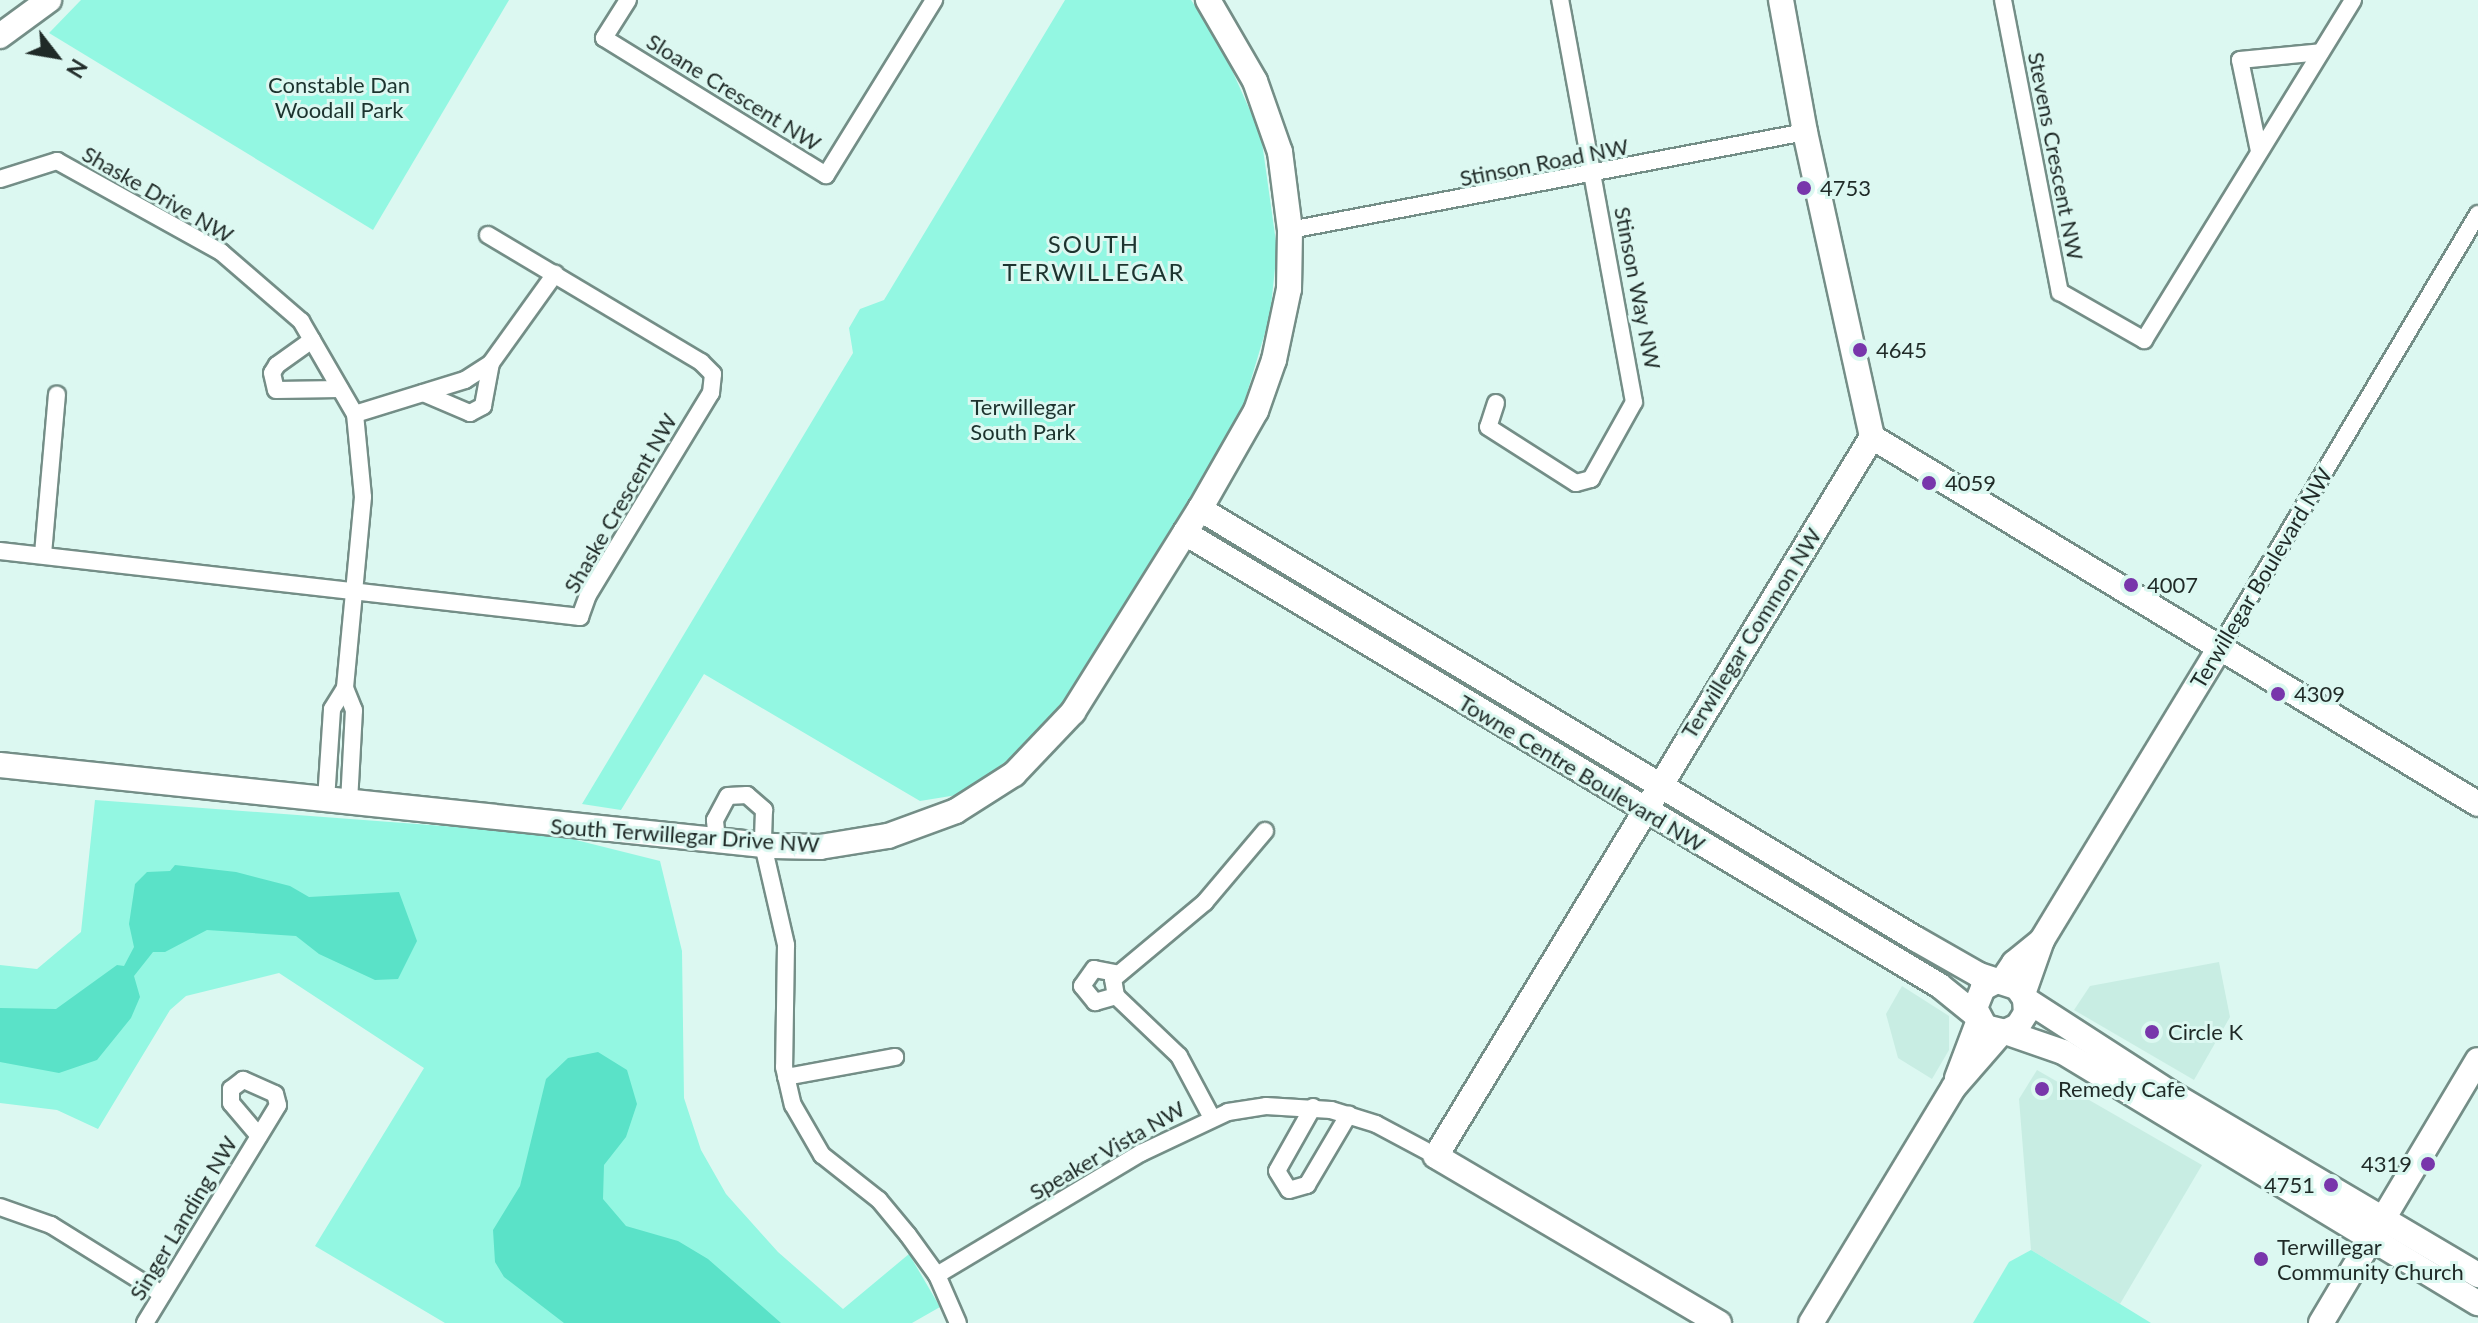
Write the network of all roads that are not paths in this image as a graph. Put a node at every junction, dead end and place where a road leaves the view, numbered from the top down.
1 (49, 0) edge
2 (628, 0) edge
3 (934, 0) edge
4 (1208, 0) edge
5 (1560, 0) edge
6 (1781, 0) edge
7 (2003, 0) edge
8 (2353, 0) edge
9 (0, 36) edge
10 (2321, 52) junction
11 (1805, 132) junction
12 (2259, 151) junction
13 (1595, 175) junction
14 (0, 179) edge
15 (2478, 214) edge
16 (1290, 230) junction
17 (488, 235) dead end
18 (555, 274) junction
19 (312, 340) junction
20 (491, 363) junction
21 (340, 389) junction
22 (423, 393) junction
23 (57, 395) dead end
24 (1496, 403) dead end
25 (355, 414) junction
26 (1872, 437) junction
27 (1200, 509) junction
28 (1185, 533) junction
29 (0, 551) edge
30 (43, 554) junction
31 (354, 592) junction
32 (2220, 647) junction
33 (0, 765) edge
34 (1658, 784) junction
35 (338, 801) junction
36 (2478, 804) edge
37 (1643, 810) junction
38 (1265, 831) dead end
39 (717, 840) junction
40 (763, 845) junction
41 (2042, 940) junction
42 (1115, 973) junction
43 (1999, 981) junction
44 (1116, 996) junction
45 (2024, 997) junction
46 (1977, 1018) junction
47 (2003, 1032) junction
48 (895, 1057) dead end
49 (2478, 1060) edge
50 (786, 1077) junction
51 (1954, 1087) junction
52 (1313, 1107) junction
53 (1349, 1114) junction
54 (1211, 1116) junction
55 (259, 1136) dead end
56 (1436, 1156) junction
57 (0, 1207) edge
58 (2377, 1228) junction
59 (937, 1275) junction
60 (2478, 1275) edge
61 (162, 1294) junction
62 (2478, 1303) edge
63 (145, 1323) edge
64 (958, 1323) edge
65 (1719, 1323) edge
66 (1811, 1323) edge
67 (2321, 1323) edge

1 - 9 street
2 - 3 street, Sloane Crescent NW
4 - 16 street, South Terwillegar Drive NW
5 - 13 street, Stinson Way NW
6 - 11 street
7 - 12 street, Stevens Crescent NW
8 - 10 street, Stevens Crescent NW
10 - 12 street, Stevens Crescent NW
10 - 12 street
11 - 13 street, Stinson Road NW
11 - 26 street
13 - 16 street, Stinson Road NW
13 - 24 street, Stinson Way NW
14 - 19 street, Shaske Drive NW
15 - 32 street, Terwillegar Boulevard NW
16 - 27 street, South Terwillegar Drive NW
17 - 18 street, Shaske Crescent NW
18 - 20 street
18 - 31 street, Shaske Crescent NW
19 - 21 street, Shaske Drive NW
19 - 21 street
20 - 22 street
20 - 22 street
21 - 25 street, Shaske Drive NW
22 - 25 street
23 - 30 street
25 - 31 street, Shaske Drive NW
26 - 32 street
26 - 34 street, Terwillegar Common NW
27 - 28 street, South Terwillegar Drive NW
27 - 34 street, Towne Centre Boulevard NW
28 - 37 street, Towne Centre Boulevard NW
28 - 40 street, South Terwillegar Drive NW
29 - 30 street
30 - 31 street
31 - 35 street, Shaske Drive NW
32 - 36 street
32 - 41 street, Terwillegar Boulevard NW
33 - 35 street, South Terwillegar Drive NW
34 - 37 street, Terwillegar Common NW
34 - 43 street, Towne Centre Boulevard NW
35 - 39 street, South Terwillegar Drive NW
37 - 46 street, Towne Centre Boulevard NW
37 - 56 street, Terwillegar Common NW
38 - 42 street
39 - 40 street, South Terwillegar Drive NW
39 - 40 street
40 - 50 street
41 - 43 street, Terwillegar Boulevard NW
41 - 45 street, Terwillegar Boulevard NW
42 - 44 street
42 - 44 street
43 - 45 street
43 - 46 street
44 - 54 street
45 - 47 street
45 - 58 street
46 - 47 street
46 - 51 street
47 - 51 street
47 - 58 street
48 - 50 street
49 - 58 street
50 - 59 street
51 - 66 street
52 - 53 street, Speaker Vista NW
52 - 53 street
52 - 54 street, Speaker Vista NW
53 - 56 street, Speaker Vista NW
54 - 59 street, Speaker Vista NW
55 - 61 street, Singer Landing NW
56 - 65 street
57 - 61 street
58 - 60 street
58 - 62 street
58 - 67 street
59 - 64 street
61 - 63 street, Singer Landing NW

